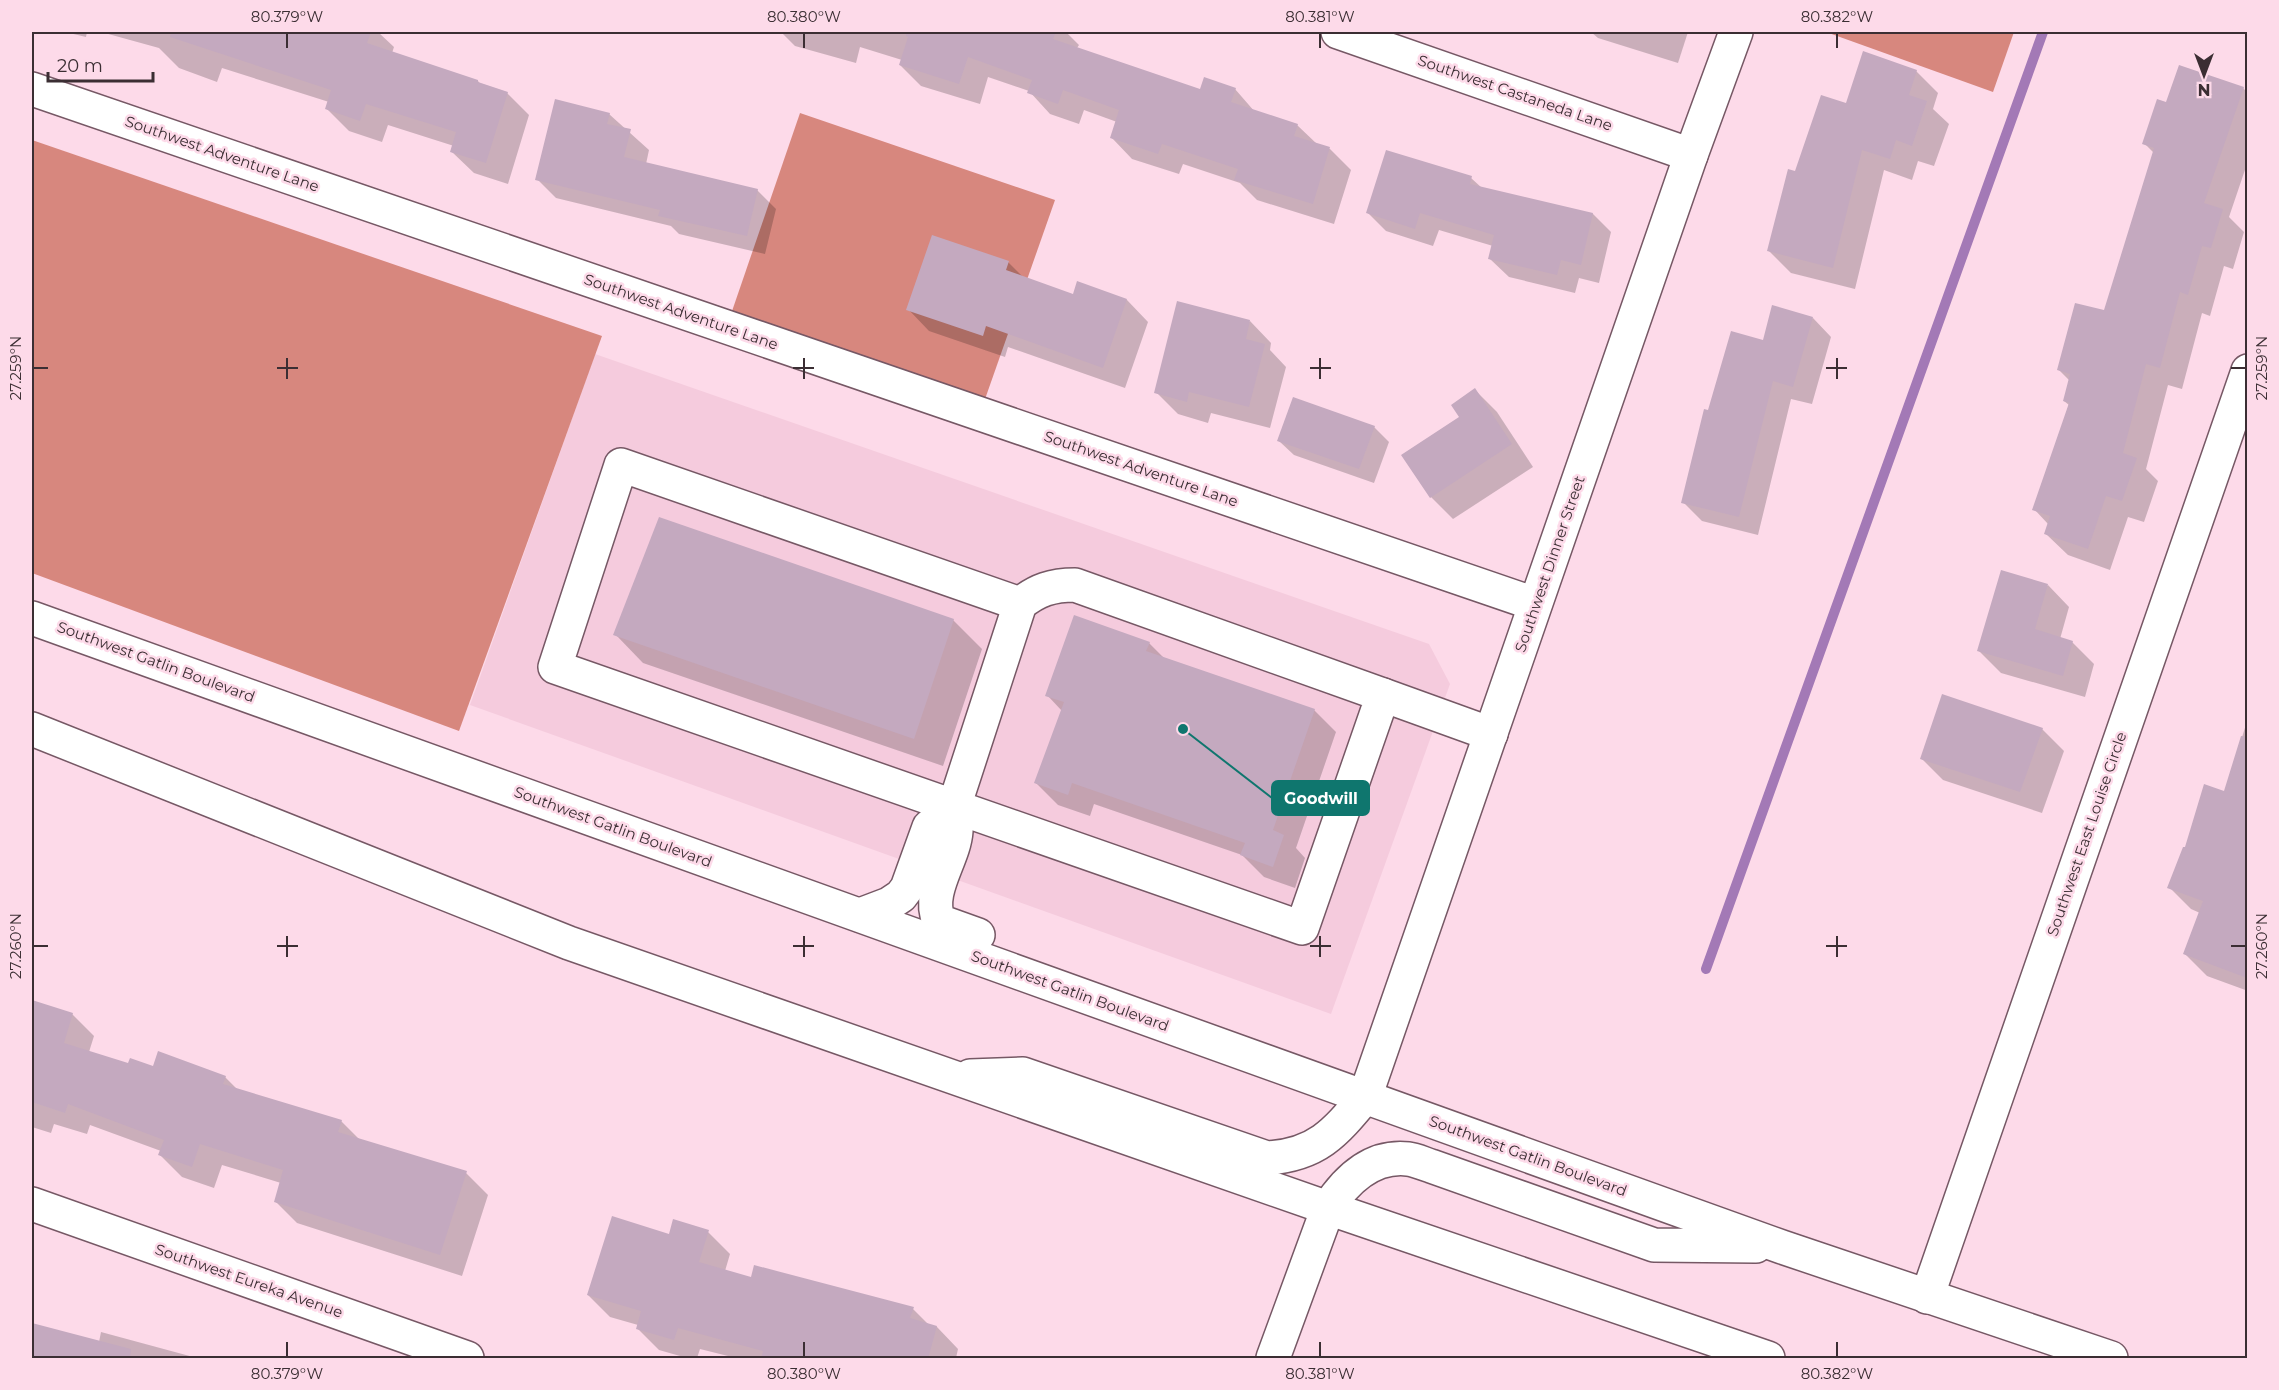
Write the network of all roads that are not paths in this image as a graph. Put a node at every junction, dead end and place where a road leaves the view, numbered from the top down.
1 (1338, 32) edge
2 (1736, 32) edge
3 (32, 89) edge
4 (1691, 155) junction
5 (2247, 371) edge
6 (1020, 604) junction
7 (1535, 604) junction
8 (32, 618) edge
9 (1383, 695) junction
10 (32, 729) edge
11 (1491, 734) junction
12 (954, 807) junction
13 (860, 915) junction
14 (1258, 1059) junction
15 (950, 1076) junction
16 (1365, 1098) junction
17 (32, 1204) edge
18 (1328, 1208) junction
19 (1782, 1247) junction
20 (1928, 1297) junction
21 (467, 1359) edge
22 (1273, 1359) edge
23 (1768, 1359) edge
24 (2111, 1359) edge

1 - 4 main road, Southwest Castaneda Lane
2 - 4 main road, Southwest Dinner Street
3 - 7 main road, Southwest Adventure Lane
4 - 7 main road, Southwest Dinner Street
5 - 20 main road, Southwest East Louise Circle
6 - 9 main road
6 - 12 main road
6 - 12 main road
7 - 11 main road, Southwest Dinner Street
8 - 13 main road, Southwest Gatlin Boulevard
9 - 11 main road
9 - 12 main road
10 - 15 main road
11 - 16 main road, Southwest Dinner Street
12 - 13 main road
12 - 14 main road
13 - 14 main road, Southwest Gatlin Boulevard
14 - 16 main road, Southwest Gatlin Boulevard
15 - 16 main road
15 - 18 main road
16 - 19 main road, Southwest Gatlin Boulevard
17 - 21 main road, Southwest Eureka Avenue
18 - 19 main road
18 - 22 main road
18 - 23 main road
19 - 20 main road, Southwest Gatlin Boulevard
20 - 24 main road, Southwest Gatlin Boulevard

